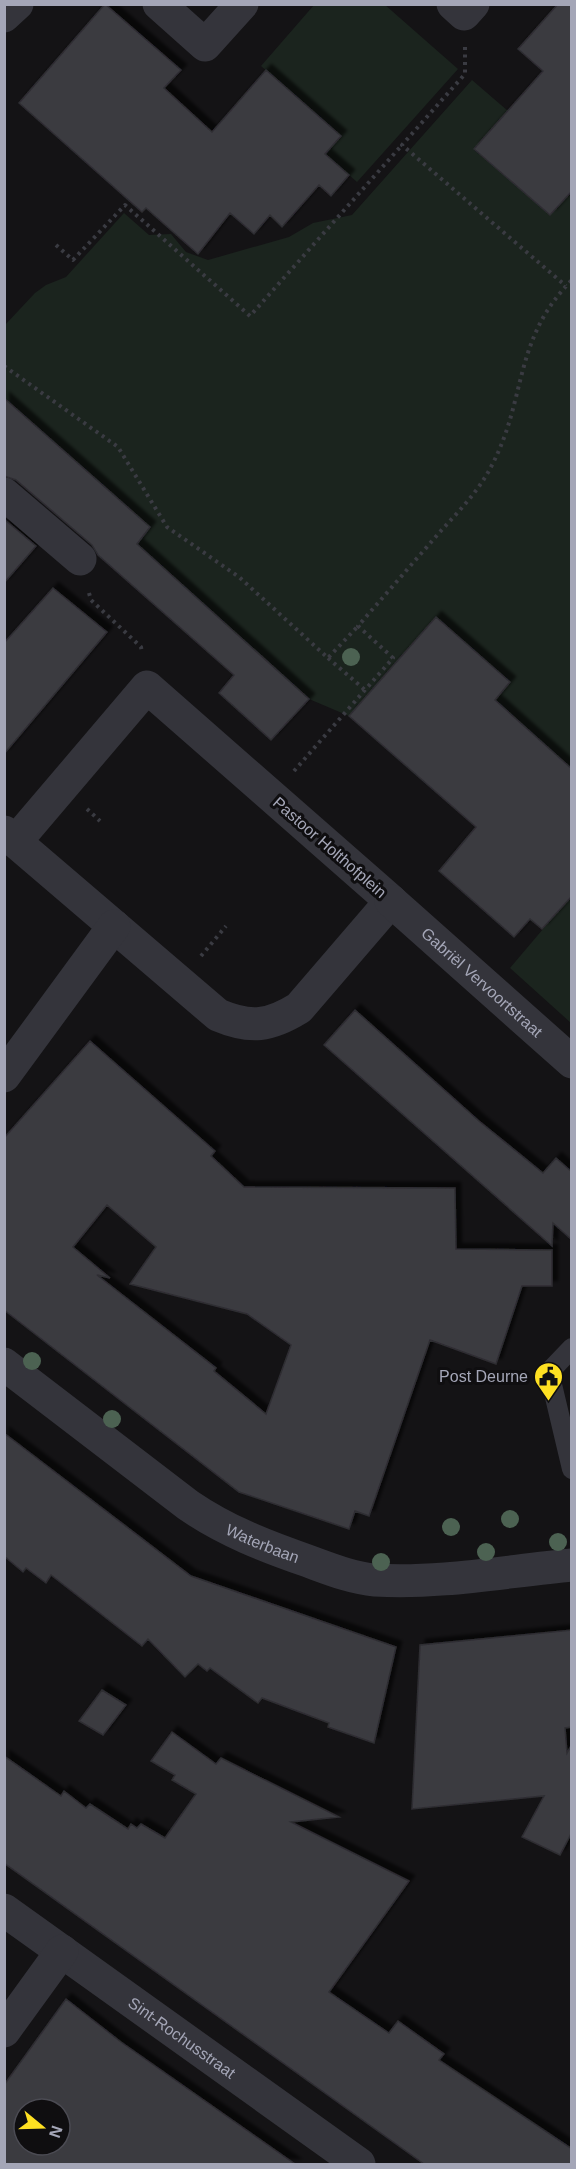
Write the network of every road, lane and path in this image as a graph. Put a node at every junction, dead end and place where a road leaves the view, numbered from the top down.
1 (18, 4) edge
2 (159, 4) edge
3 (242, 4) edge
4 (464, 8) edge
5 (4, 16) edge
6 (402, 145) junction
7 (56, 245) dead end
8 (572, 280) edge
9 (566, 286) junction
10 (4, 366) edge
11 (4, 494) edge
12 (80, 559) joint
13 (358, 626) junction
14 (328, 658) junction
15 (147, 687) junction
16 (365, 690) junction
17 (271, 796) junction
18 (10, 836) edge
19 (391, 901) junction
20 (114, 926) junction
21 (572, 1062) edge
22 (4, 1076) edge
23 (572, 1348) edge
24 (4, 1364) edge
25 (572, 1469) edge
26 (572, 1565) edge
27 (4, 1910) edge
28 (62, 1951) junction
29 (4, 2031) edge
30 (358, 2164) edge

1 - 5 street
2 - 3 street
4 - 6 path
6 - 7 path
6 - 9 path
8 - 9 path
9 - 13 path
10 - 14 path
11 - 12 street
12 - 15 path
13 - 14 path
13 - 16 path
14 - 16 path
15 - 17 street, Pastoor Holthofplein
15 - 18 street
16 - 17 path
17 - 19 street, Pastoor Holthofplein
18 - 20 street, Pastoor Holthofplein
19 - 20 street, Pastoor Holthofplein
19 - 21 street, Gabriël Vervoortstraat
20 - 22 street
23 - 25 lane
24 - 26 street, Waterbaan
27 - 28 street, Sint-Rochusstraat
28 - 29 street
28 - 30 street, Sint-Rochusstraat

